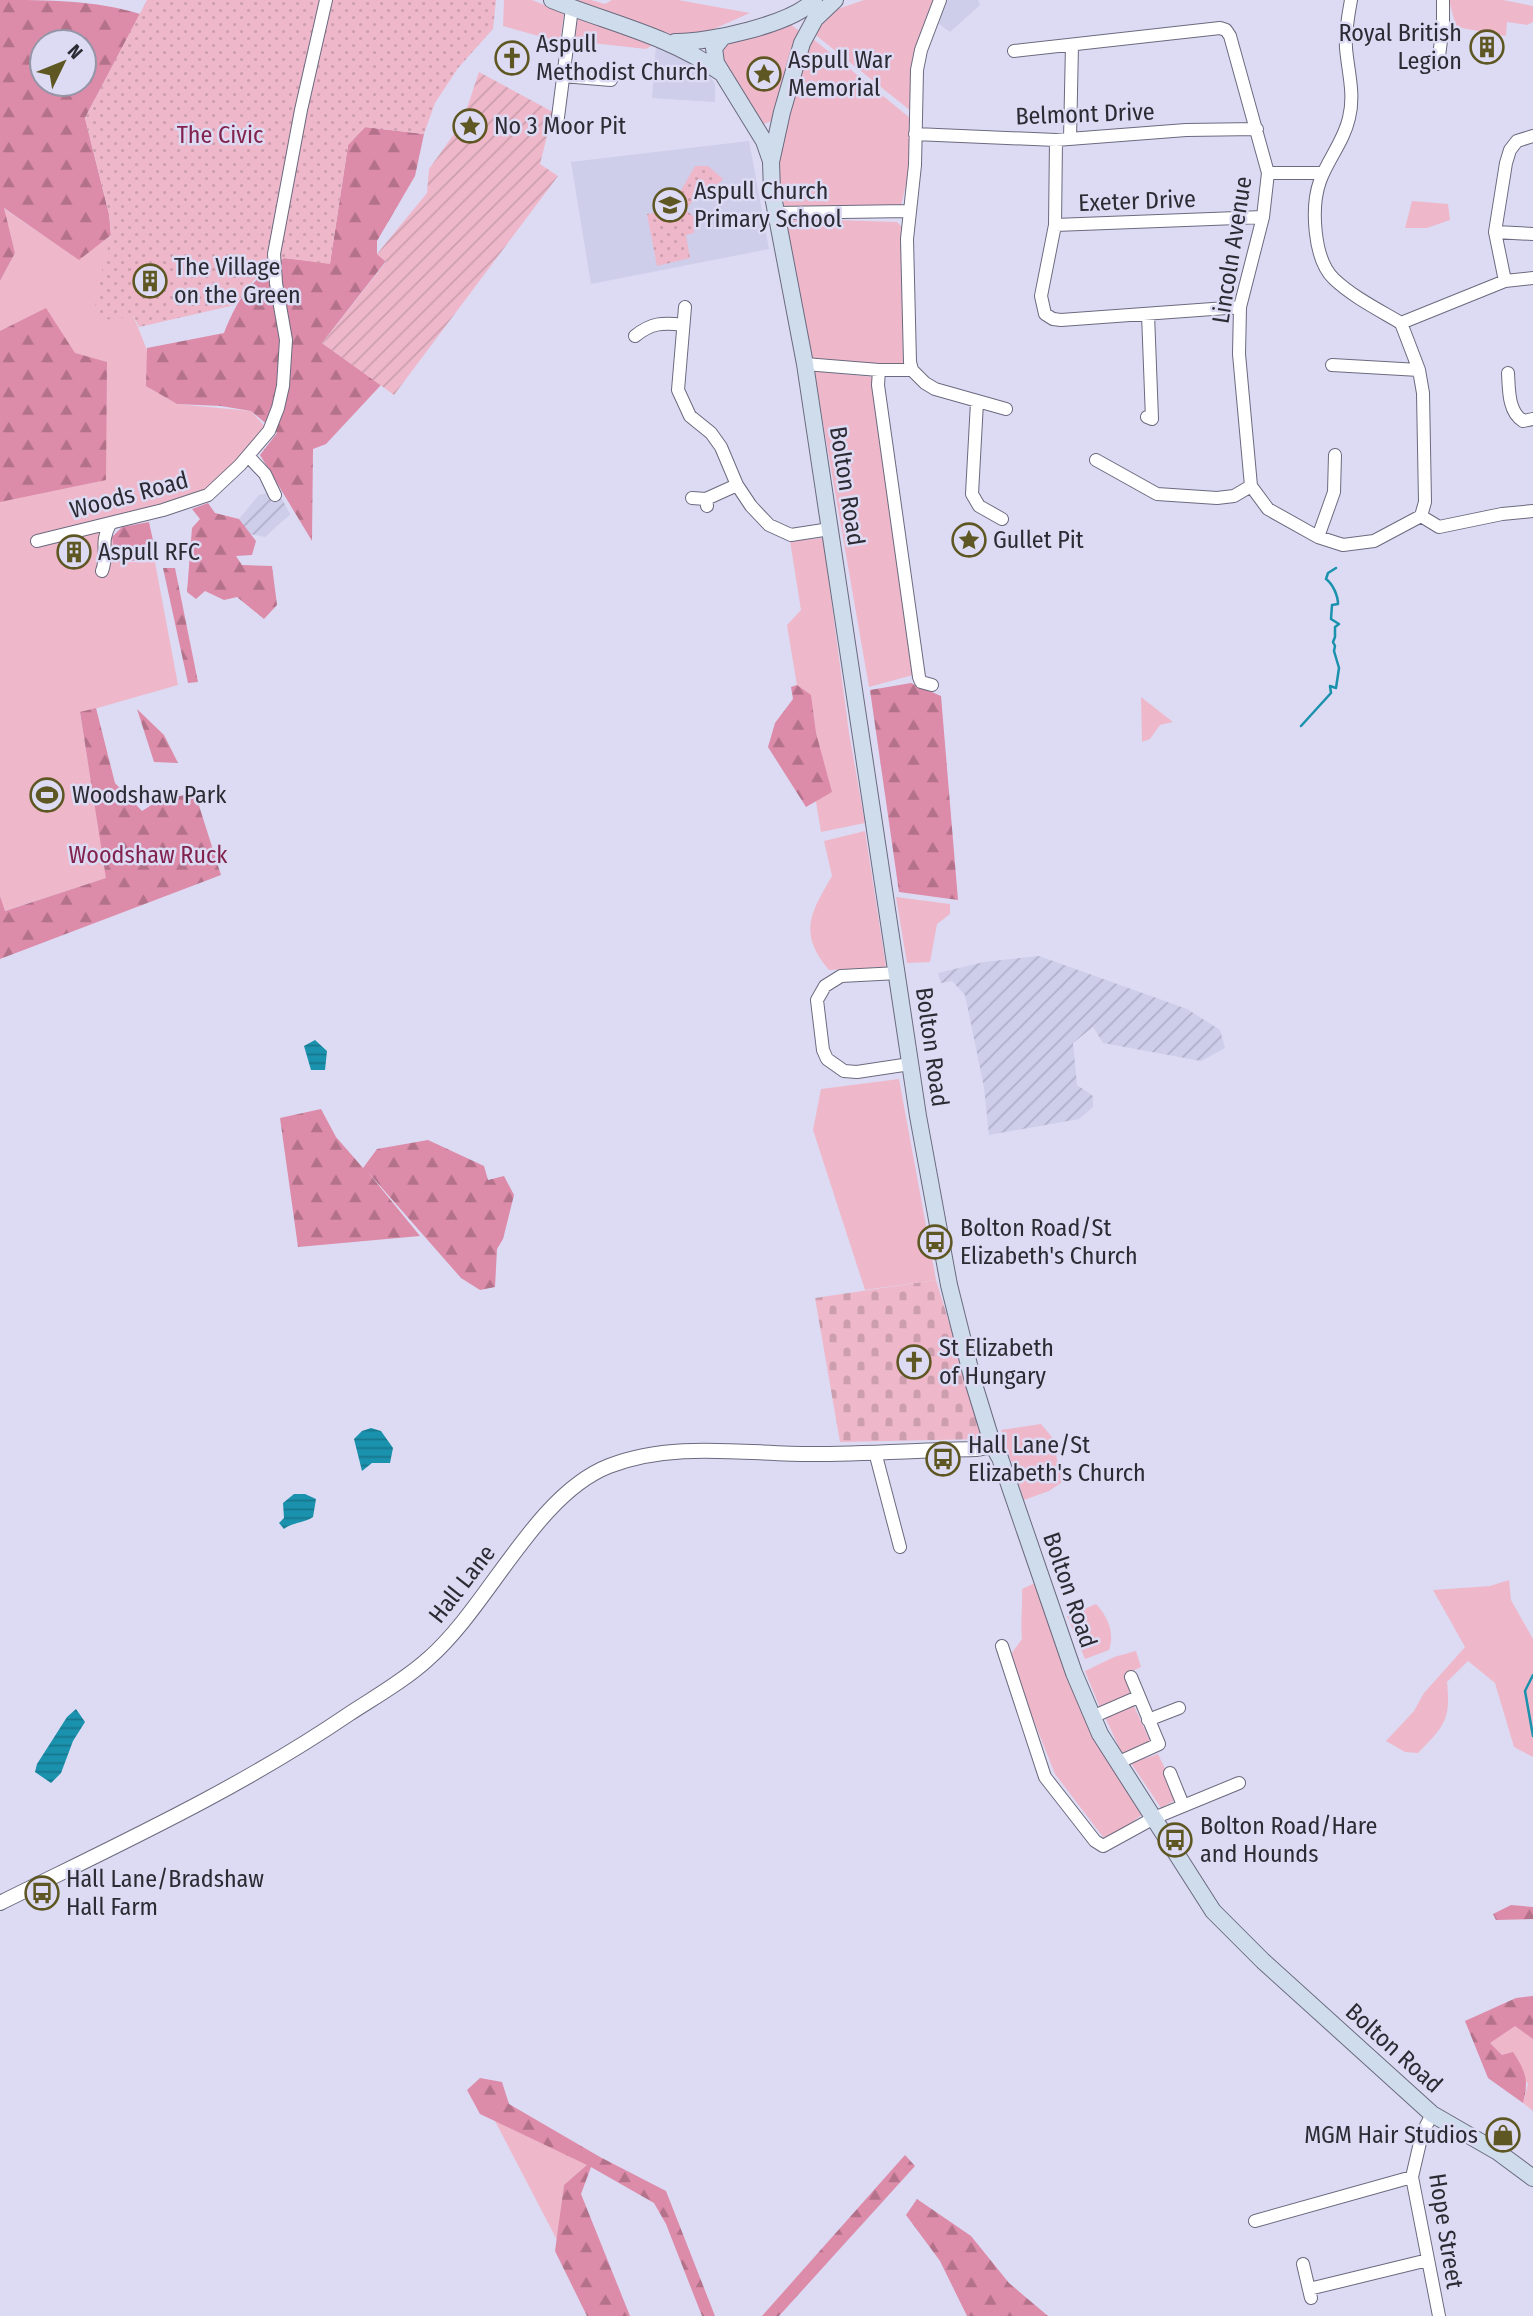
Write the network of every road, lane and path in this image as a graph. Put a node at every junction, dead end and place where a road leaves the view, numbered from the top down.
1 (326, 0) edge
2 (552, 0) edge
3 (814, 0) edge
4 (835, 0) edge
5 (1351, 0) edge
6 (1443, 0) edge
7 (938, 5) edge
8 (572, 8) junction
9 (775, 22) junction
10 (722, 38) junction
11 (669, 42) junction
12 (802, 43) junction
13 (1072, 45) junction
14 (1014, 51) dead end
15 (1438, 64) dead end
16 (720, 72) junction
17 (563, 76) junction
18 (611, 80) dead end
19 (782, 112) junction
20 (752, 121) junction
21 (557, 125) dead end
22 (1256, 129) junction
23 (915, 134) junction
24 (1533, 136) edge
25 (1070, 139) junction
26 (1056, 140) junction
27 (771, 162) junction
28 (1268, 173) junction
29 (1323, 173) junction
30 (908, 211) junction
31 (776, 213) junction
32 (1263, 217) junction
33 (1055, 225) junction
34 (1495, 232) junction
35 (1533, 234) edge
36 (1533, 278) edge
37 (1505, 281) junction
38 (685, 307) dead end
39 (1240, 307) junction
40 (1149, 314) junction
41 (1401, 323) junction
42 (683, 325) junction
43 (633, 337) dead end
44 (805, 364) junction
45 (1332, 365) dead end
46 (878, 370) junction
47 (912, 370) junction
48 (1419, 370) junction
49 (1508, 373) dead end
50 (977, 402) junction
51 (1006, 409) dead end
52 (1147, 417) dead end
53 (1533, 419) edge
54 (1335, 455) dead end
55 (248, 456) junction
56 (1096, 460) dead end
57 (737, 485) junction
58 (1251, 486) junction
59 (275, 495) dead end
60 (692, 498) dead end
61 (1533, 511) edge
62 (1421, 516) junction
63 (1002, 520) dead end
64 (110, 524) junction
65 (830, 529) junction
66 (1318, 537) junction
67 (37, 541) dead end
68 (102, 571) dead end
69 (932, 685) dead end
70 (898, 973) junction
71 (910, 1064) junction
72 (993, 1446) junction
73 (875, 1452) junction
74 (900, 1547) dead end
75 (1002, 1646) dead end
76 (1130, 1677) dead end
77 (1138, 1696) junction
78 (1179, 1708) dead end
79 (1092, 1717) junction
80 (1148, 1720) junction
81 (1117, 1763) junction
82 (1170, 1773) dead end
83 (1239, 1783) dead end
84 (1183, 1805) junction
85 (1154, 1818) junction
86 (0, 1903) edge
87 (1432, 2114) junction
88 (1412, 2178) junction
89 (1533, 2178) edge
90 (1255, 2221) dead end
91 (1428, 2260) junction
92 (1303, 2264) dead end
93 (1439, 2316) edge

1 - 55 street, Woods Road
2 - 8 main road
3 - 9 main road
4 - 12 main road, Bolton Road
5 - 29 street
6 - 15 street
7 - 23 street
8 - 11 main road
8 - 17 street
9 - 10 main road
9 - 12 main road
10 - 11 main road
10 - 16 main road
11 - 16 main road
12 - 19 main road, Bolton Road
13 - 14 street, Lincoln Avenue
13 - 22 street, Lincoln Avenue
13 - 25 street
16 - 20 main road, Bolton Road
17 - 18 street
17 - 21 street
19 - 20 main road
19 - 27 main road, Bolton Road
20 - 27 main road, Bolton Road
22 - 25 street, Belmont Drive
22 - 28 street, Lincoln Avenue
23 - 26 street, Belmont Drive
23 - 30 street
24 - 34 street
25 - 26 street, Belmont Drive
26 - 33 street
27 - 31 main road, Bolton Road
28 - 29 street
28 - 32 street, Lincoln Avenue
29 - 41 street
30 - 31 street
30 - 47 street
31 - 44 main road, Bolton Road
32 - 33 street, Exeter Drive
32 - 39 street, Lincoln Avenue
33 - 40 street
34 - 35 street
34 - 37 street
36 - 37 street
37 - 41 street
38 - 42 street
39 - 40 street
39 - 58 street, Lincoln Avenue
40 - 52 street
41 - 48 street
42 - 43 street
42 - 57 street
44 - 46 street
44 - 65 main road, Bolton Road
45 - 48 street
46 - 47 street
46 - 69 street, Bolton Road
47 - 50 street
48 - 62 street
49 - 53 street
50 - 51 street
50 - 63 street
54 - 66 street
55 - 59 street
55 - 64 street, Woods Road
56 - 58 street
57 - 60 street
57 - 65 street
58 - 66 street
61 - 62 street
62 - 66 street
64 - 67 street, Woods Road
64 - 68 street
65 - 70 main road, Bolton Road
70 - 71 main road, Bolton Road
70 - 71 street
71 - 72 main road, Bolton Road
72 - 73 street, Hall Lane
72 - 79 main road, Bolton Road
73 - 74 street
73 - 86 street, Hall Lane
75 - 85 street
76 - 77 street
77 - 79 street
77 - 80 street
78 - 80 street
79 - 81 main road, Bolton Road
80 - 81 street
81 - 85 main road, Bolton Road
82 - 84 street
83 - 84 street
84 - 85 street
85 - 87 main road, Bolton Road
87 - 88 street, Hope Street
87 - 89 main road, Bolton Road
88 - 90 street
88 - 91 street, Hope Street
91 - 92 street
91 - 93 street, Hope Street

